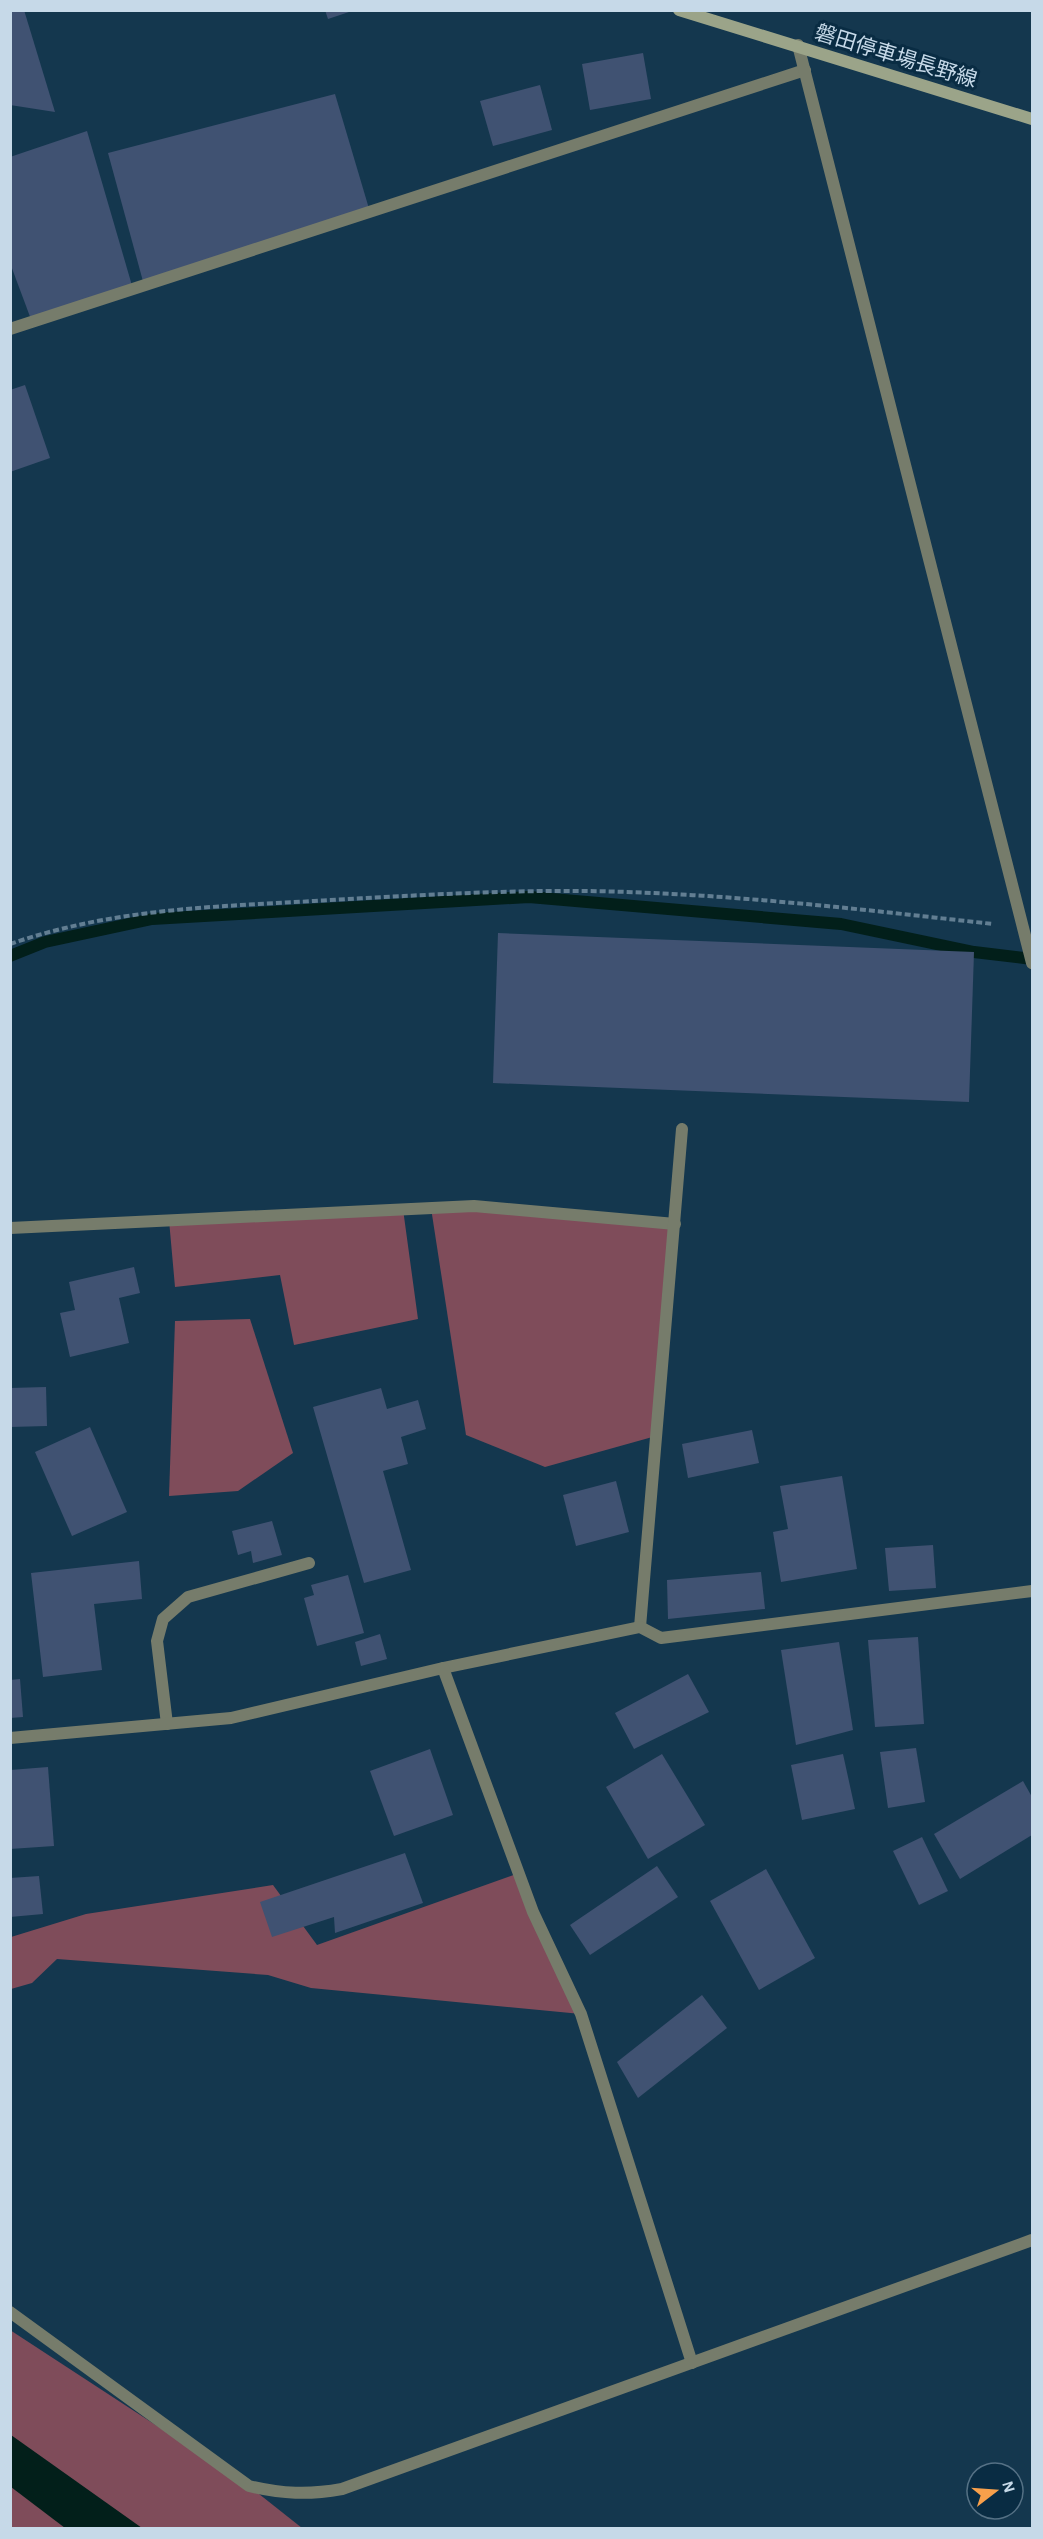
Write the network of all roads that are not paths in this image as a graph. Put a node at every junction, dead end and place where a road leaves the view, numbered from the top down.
1 (679, 10) edge
2 (798, 45) junction
3 (805, 70) junction
4 (1032, 119) edge
5 (10, 329) edge
6 (1032, 963) edge
7 (682, 1129) dead end
8 (675, 1224) junction
9 (10, 1228) edge
10 (309, 1563) dead end
11 (1032, 1591) edge
12 (640, 1627) junction
13 (443, 1668) junction
14 (168, 1724) junction
15 (10, 1738) edge
16 (1032, 2241) edge
17 (10, 2312) edge
18 (692, 2364) junction

1 - 2 main road, 磐田停車場長野線
2 - 3 street
2 - 4 main road, 磐田停車場長野線
3 - 5 street
3 - 6 street
7 - 8 street
8 - 9 street
8 - 12 street
10 - 14 street
11 - 12 street
12 - 13 street
13 - 14 street
13 - 18 street
14 - 15 street
16 - 18 street
17 - 18 street

